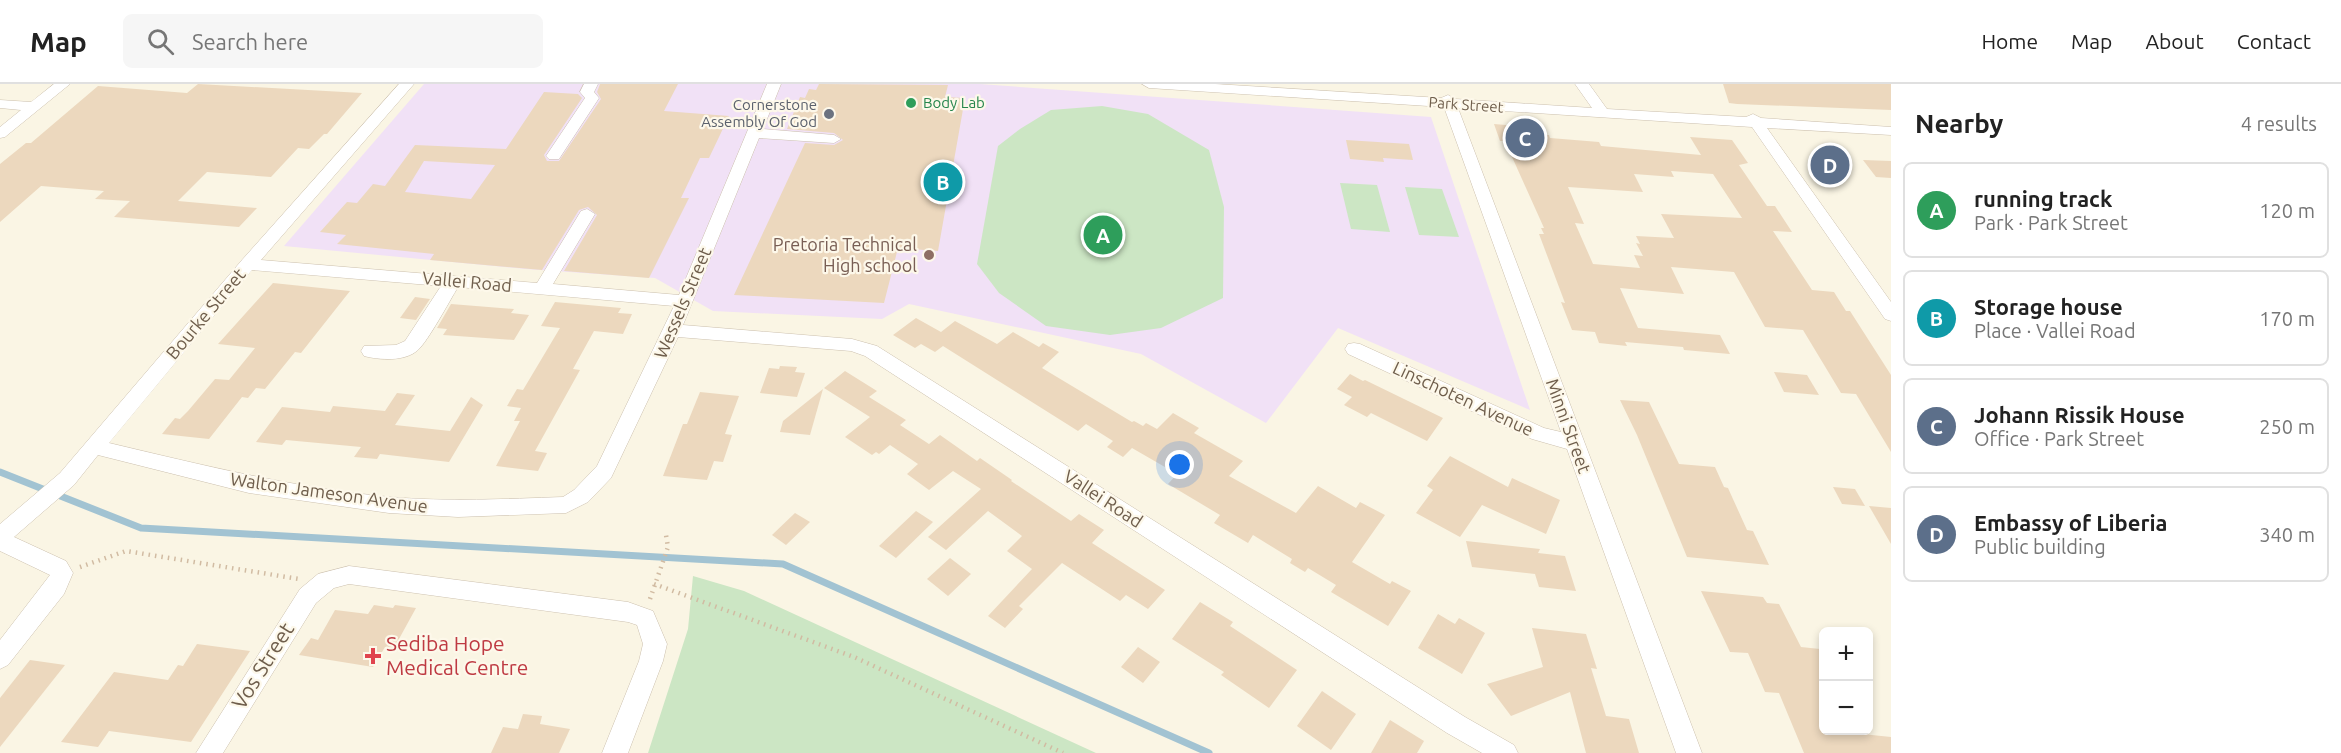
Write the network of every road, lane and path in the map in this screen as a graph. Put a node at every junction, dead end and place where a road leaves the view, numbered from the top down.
1 (63, 84) edge
2 (406, 84) edge
3 (591, 84) edge
4 (774, 84) edge
5 (1149, 84) edge
6 (1227, 84) edge
7 (1582, 84) edge
8 (1316, 90) edge
9 (1449, 101) junction
10 (0, 104) edge
11 (34, 106) junction
12 (1600, 109) junction
13 (1755, 121) junction
14 (1891, 125) edge
15 (1891, 131) edge
16 (752, 133) junction
17 (0, 134) edge
18 (834, 139) dead end
19 (554, 156) dead end
20 (587, 214) dead end
21 (248, 264) junction
22 (453, 281) junction
23 (1870, 285) junction
24 (1891, 287) edge
25 (542, 288) junction
26 (685, 301) junction
27 (1891, 315) edge
28 (673, 330) junction
29 (1354, 349) dead end
30 (370, 351) dead end
31 (1574, 443) junction
32 (95, 447) junction
33 (566, 505) joint
34 (666, 534) dead end
35 (0, 538) edge
36 (62, 573) junction
37 (320, 582) junction
38 (0, 658) edge
39 (209, 753) edge
40 (615, 753) edge
41 (1063, 753) edge
42 (1505, 753) edge
43 (1689, 753) edge

1 - 11 street
2 - 21 street, Bourke Street
3 - 19 street
4 - 16 street, Wessels Street
5 - 8 street, Park Street
6 - 8 street, Park Street
7 - 12 street
8 - 9 street, Park Street
9 - 12 street, Park Street
9 - 13 street, Park Street
9 - 31 street, Minni Street
10 - 11 street
11 - 17 street
12 - 13 street, Park Street
13 - 14 street, Park Street
13 - 15 street, Park Street
13 - 23 street
16 - 18 street
16 - 26 street, Wessels Street
20 - 25 street
21 - 22 street, Vallei Road
21 - 32 street, Bourke Street
22 - 25 street, Vallei Road
22 - 30 street
23 - 24 street
23 - 27 street
25 - 26 street, Vallei Road
26 - 28 street, Wessels Street
28 - 33 street, Wessels Street
28 - 42 street, Vallei Road
29 - 31 street, Linschoten Avenue
31 - 43 street, Minni Street
32 - 33 street, Walton Jameson Avenue
32 - 35 street, Bourke Street
34 - 41 path
35 - 36 street
36 - 37 path
36 - 38 street
37 - 39 street, Vos Street
37 - 40 street

